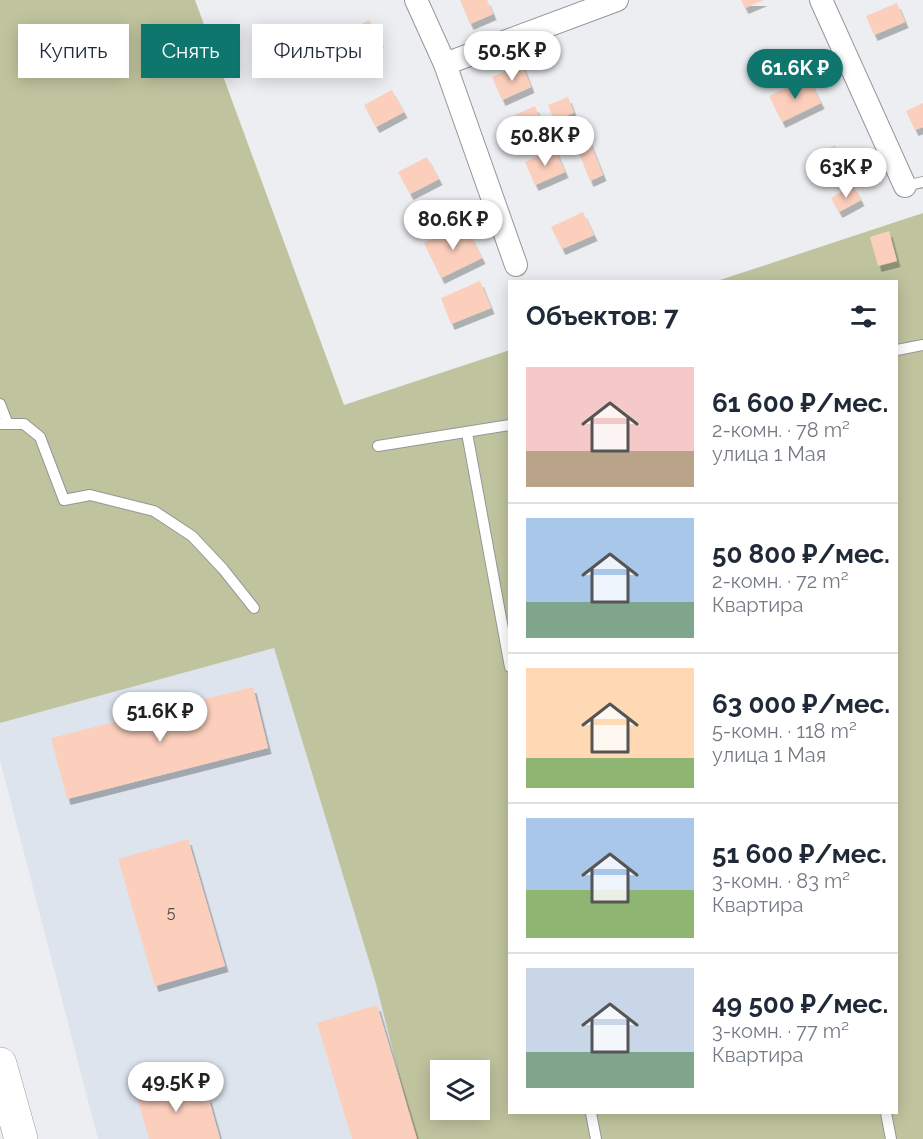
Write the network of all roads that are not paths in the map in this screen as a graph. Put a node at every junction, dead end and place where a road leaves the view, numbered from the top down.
1 (417, 0) edge
2 (617, 0) edge
3 (821, 0) edge
4 (445, 63) junction
5 (914, 184) edge
6 (516, 265) dead end
7 (923, 345) edge
8 (898, 350) edge
9 (0, 404) edge
10 (3, 423) edge
11 (508, 425) edge
12 (467, 433) junction
13 (378, 446) dead end
14 (254, 608) dead end
15 (508, 657) edge
16 (0, 1064) edge
17 (591, 1114) edge
18 (886, 1114) edge
19 (21, 1139) edge
20 (596, 1139) edge
21 (891, 1139) edge

1 - 4 street
2 - 4 street
3 - 5 street
4 - 6 street
7 - 8 lane
9 - 10 lane
10 - 14 lane
11 - 12 lane
12 - 13 lane
12 - 15 lane
16 - 19 main road
17 - 20 lane
18 - 21 lane

